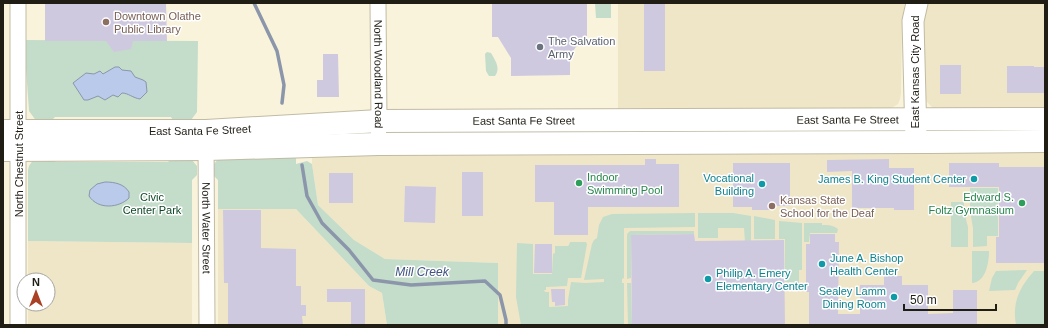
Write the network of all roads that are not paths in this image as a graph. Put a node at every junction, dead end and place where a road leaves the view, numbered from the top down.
1 (18, 3) edge
2 (378, 3) edge
3 (917, 3) edge
4 (1045, 119) edge
5 (916, 120) junction
6 (379, 121) junction
7 (513, 121) junction
8 (11, 140) edge
9 (206, 140) junction
10 (1045, 141) edge
11 (916, 142) junction
12 (378, 144) junction
13 (513, 144) junction
14 (18, 325) edge
15 (207, 325) edge

1 - 8 street, North Chestnut Street
2 - 6 street, North Woodland Road
3 - 5 street, East Kansas City Road
4 - 5 main road, East Santa Fe Street
5 - 7 main road, East Santa Fe Street
5 - 11 street, East Kansas City Road
6 - 7 main road, East Santa Fe Street
6 - 9 main road, East Santa Fe Street
6 - 12 street, North Woodland Road
7 - 13 main road
8 - 9 main road, East Santa Fe Street
8 - 14 street, North Chestnut Street
9 - 12 main road, East Santa Fe Street
9 - 15 street, North Water Street
10 - 11 main road, East Santa Fe Street
11 - 13 main road, East Santa Fe Street
12 - 13 main road, East Santa Fe Street

